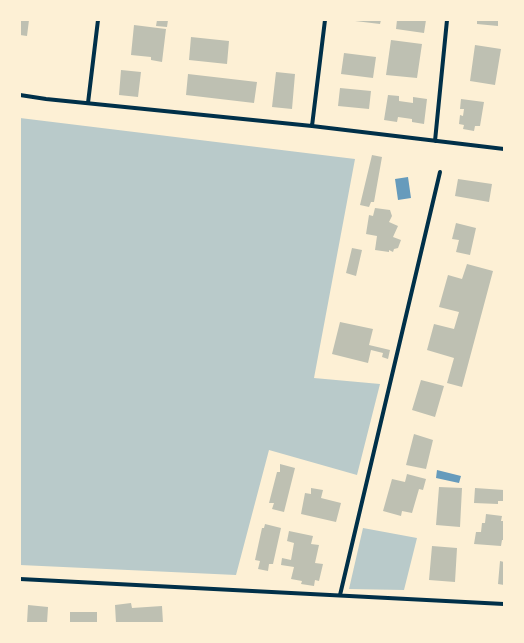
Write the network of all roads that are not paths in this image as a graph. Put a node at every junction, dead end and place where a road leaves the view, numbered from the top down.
1 (98, 20) edge
2 (325, 20) edge
3 (447, 20) edge
4 (20, 95) edge
5 (88, 103) junction
6 (312, 126) junction
7 (435, 141) junction
8 (504, 149) edge
9 (440, 172) dead end
10 (20, 579) edge
11 (340, 595) junction
12 (504, 604) edge

1 - 5 street
2 - 6 street
3 - 7 street
4 - 5 street
5 - 6 street
6 - 7 street
7 - 8 street
9 - 11 street
10 - 11 street
11 - 12 street

